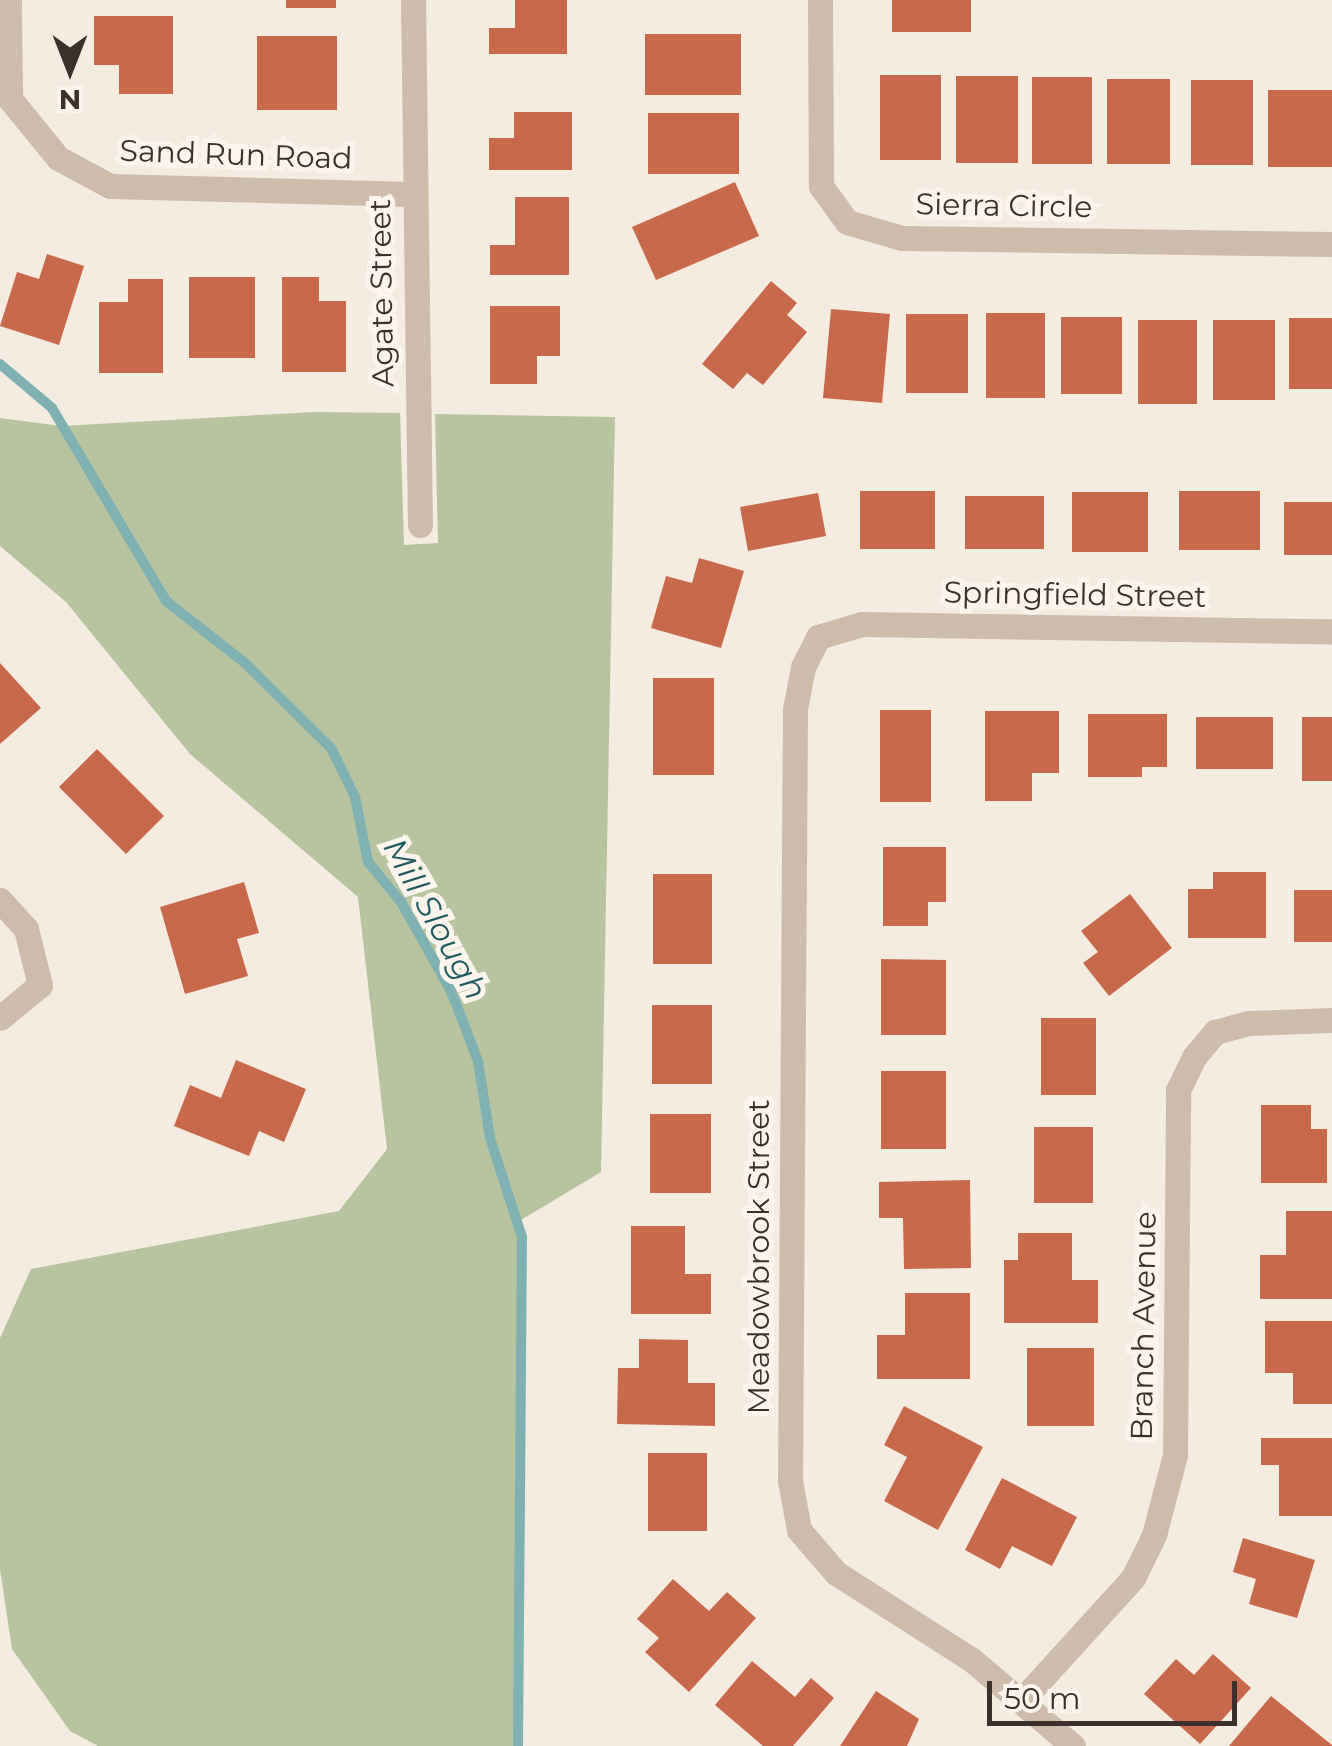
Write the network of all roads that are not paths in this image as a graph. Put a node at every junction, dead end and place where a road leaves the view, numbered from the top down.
1 (9, 0) edge
2 (413, 0) edge
3 (820, 0) edge
4 (412, 194) junction
5 (1332, 244) edge
6 (420, 524) dead end
7 (1332, 631) edge
8 (818, 637) joint
9 (0, 900) edge
10 (0, 1018) edge
11 (1332, 1020) edge
12 (1022, 1700) junction
13 (1072, 1746) edge

1 - 4 street, Sand Run Road
2 - 4 street, Agate Street
3 - 5 street, Sierra Circle
4 - 6 street, Agate Street
7 - 8 street, Springfield Street
8 - 12 street, Meadowbrook Street
9 - 10 street
11 - 12 street, Branch Avenue
12 - 13 street, Meadowbrook Street

